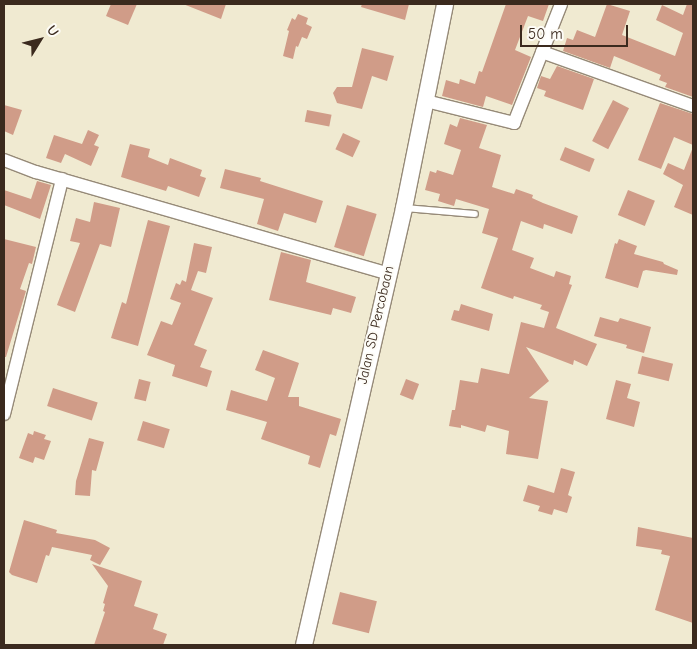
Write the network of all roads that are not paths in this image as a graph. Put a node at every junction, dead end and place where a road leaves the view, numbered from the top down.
1 (445, 4) edge
2 (561, 4) edge
3 (542, 52) junction
4 (426, 101) junction
5 (693, 106) edge
6 (4, 160) edge
7 (62, 179) junction
8 (404, 208) junction
9 (475, 214) dead end
10 (389, 274) junction
11 (4, 414) edge
12 (304, 645) edge

1 - 4 street, Jalan SD Percobaan
2 - 3 street
3 - 4 street
3 - 5 street
4 - 8 street, Jalan SD Percobaan
6 - 7 street
7 - 10 street
7 - 11 street
8 - 9 lane
8 - 10 street, Jalan SD Percobaan
10 - 12 street, Jalan SD Percobaan

